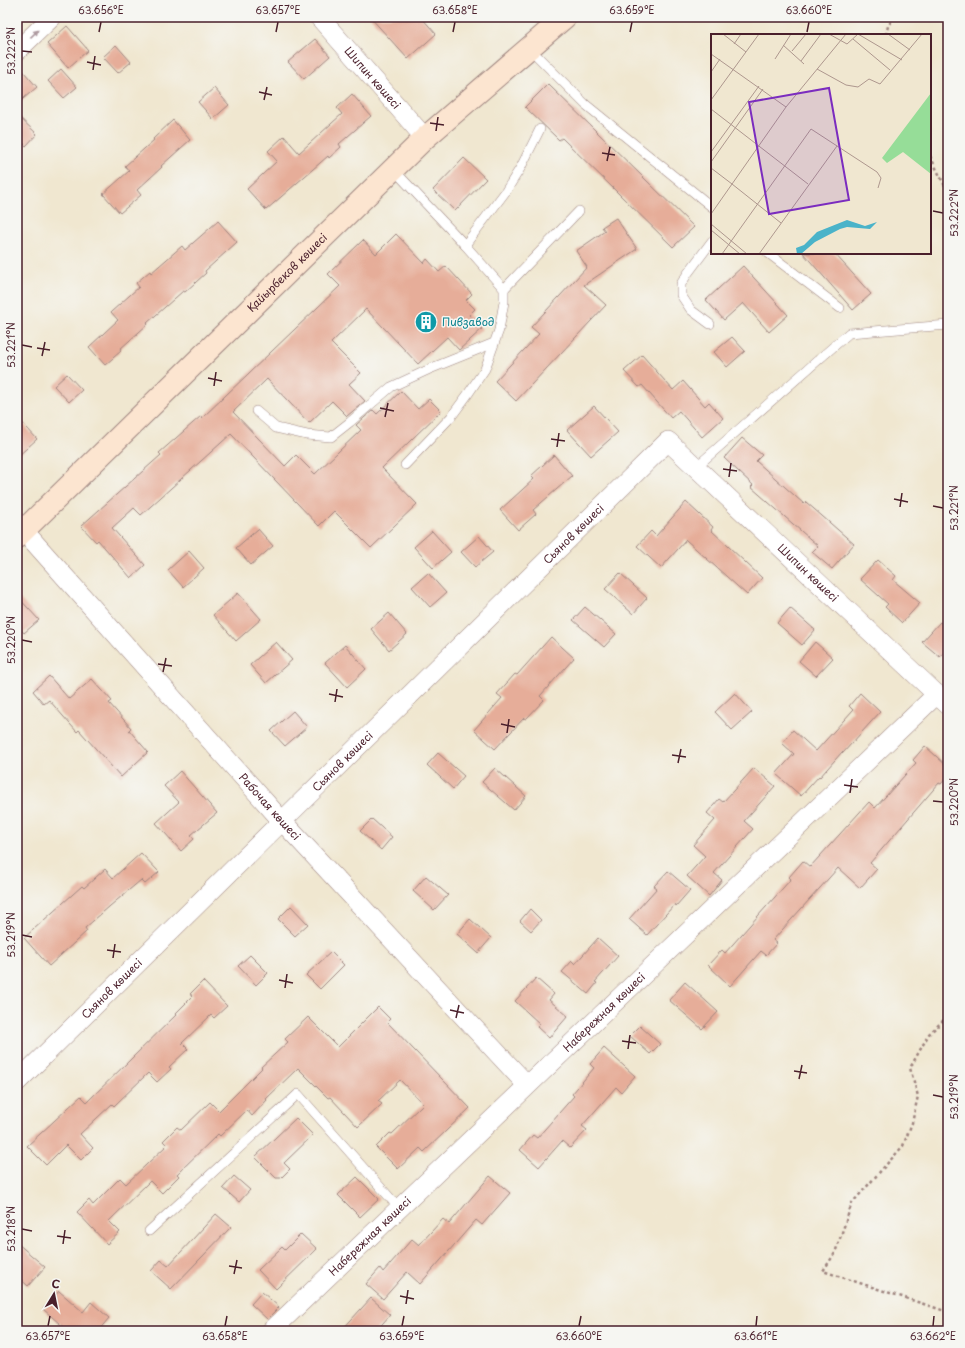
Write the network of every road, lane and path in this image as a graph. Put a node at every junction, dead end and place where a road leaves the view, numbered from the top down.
1 (52, 17) edge
2 (319, 17) edge
3 (565, 17) edge
4 (894, 17) edge
5 (886, 34) edge
6 (528, 48) junction
7 (17, 51) edge
8 (540, 129) dead end
9 (424, 138) junction
10 (931, 158) edge
11 (393, 169) junction
12 (948, 192) edge
13 (711, 206) edge
14 (580, 211) dead end
15 (711, 242) edge
16 (465, 245) junction
17 (769, 254) edge
18 (504, 289) junction
19 (840, 308) dead end
20 (710, 324) dead end
21 (948, 325) edge
22 (494, 343) junction
23 (256, 411) dead end
24 (668, 441) joint
25 (405, 465) dead end
26 (696, 467) junction
27 (19, 530) edge
28 (942, 700) edge
29 (282, 821) junction
30 (948, 1016) edge
31 (17, 1082) edge
32 (528, 1086) junction
33 (399, 1208) junction
34 (149, 1231) dead end
35 (948, 1312) edge
36 (271, 1331) edge

7 -> 1 street
2 - 9 street, Шипин көшесі
3 - 6 main road, Қайырбеков көшесі
4 - 5 path
6 - 9 main road, Қайырбеков көшесі
6 - 13 lane
8 - 16 lane
9 - 11 main road, Қайырбеков көшесі
10 - 12 path
11 - 16 lane
11 - 27 main road, Қайырбеков көшесі
14 - 18 lane
15 - 20 lane
16 - 18 lane
17 - 19 lane
18 - 22 lane
21 - 26 lane
22 - 23 lane
22 - 25 lane
24 - 26 street, Шипин көшесі
24 - 29 street, Сьянов көшесі
26 - 28 street, Шипин көшесі
27 - 29 street, Рабочая көшесі
28 - 32 street, Набережная көшесі
29 - 31 street, Сьянов көшесі
29 - 32 street, Рабочая көшесі
30 - 35 path
32 - 33 street, Набережная көшесі
33 - 34 lane
33 - 36 street, Набережная көшесі

